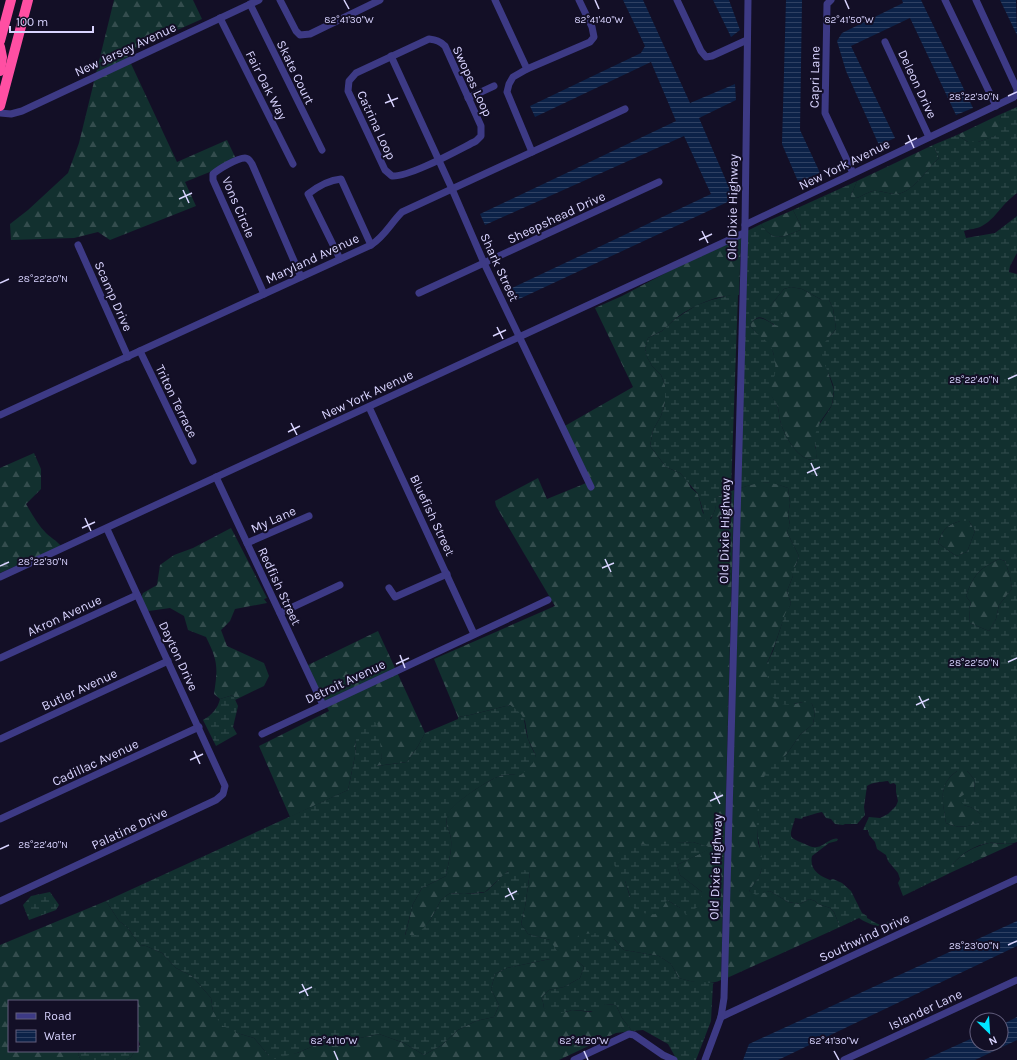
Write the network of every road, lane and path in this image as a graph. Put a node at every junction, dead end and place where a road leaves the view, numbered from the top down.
1 (11, 0) edge
2 (28, 0) edge
3 (259, 0) edge
4 (280, 0) edge
5 (380, 0) edge
6 (494, 0) edge
7 (579, 0) edge
8 (677, 0) edge
9 (748, 0) edge
10 (831, 0) edge
11 (946, 0) edge
12 (976, 0) edge
13 (367, 3) edge
14 (250, 4) junction
15 (220, 18) junction
16 (748, 40) junction
17 (0, 41) edge
18 (885, 42) dead end
19 (0, 47) edge
20 (390, 56) junction
21 (527, 69) junction
22 (0, 71) edge
23 (494, 86) dead end
24 (1017, 93) edge
25 (468, 98) junction
26 (0, 106) edge
27 (996, 106) junction
28 (625, 109) dead end
29 (0, 113) edge
30 (929, 137) junction
31 (322, 150) dead end
32 (532, 152) junction
33 (438, 160) junction
34 (293, 164) dead end
35 (853, 173) junction
36 (659, 182) dead end
37 (452, 189) junction
38 (744, 229) junction
39 (371, 244) junction
40 (78, 245) dead end
41 (340, 259) junction
42 (484, 263) junction
43 (301, 277) junction
44 (419, 293) dead end
45 (264, 294) junction
46 (520, 336) junction
47 (140, 351) junction
48 (128, 356) junction
49 (369, 407) junction
50 (0, 415) edge
51 (193, 461) dead end
52 (216, 477) junction
53 (591, 487) dead end
54 (309, 516) dead end
55 (107, 529) junction
56 (247, 543) junction
57 (447, 574) junction
58 (0, 577) edge
59 (340, 585) dead end
60 (389, 588) dead end
61 (137, 595) junction
62 (548, 600) dead end
63 (280, 614) junction
64 (474, 634) junction
65 (0, 658) edge
66 (168, 661) junction
67 (323, 705) junction
68 (199, 728) junction
69 (262, 734) dead end
70 (0, 739) edge
71 (223, 794) joint
72 (0, 819) edge
73 (1017, 879) edge
74 (0, 901) edge
75 (1017, 980) edge
76 (721, 1017) junction
77 (662, 1058) edge
78 (574, 1060) edge
79 (674, 1060) edge
80 (705, 1060) edge
81 (844, 1060) edge

1 - 17 highway
2 - 26 highway
3 - 14 street, New Jersey Avenue
4 - 13 street
5 - 13 street
6 - 21 street
7 - 21 street
8 - 16 street
9 - 16 street, Old Dixie Highway
10 - 35 street, Capri Lane
11 - 27 street
12 - 24 street
14 - 15 street, New Jersey Avenue
14 - 31 street, Skate Court
15 - 29 street, New Jersey Avenue
15 - 34 street, Fair Oak Way
16 - 38 street, Old Dixie Highway
18 - 30 street, Deleon Drive
19 - 22 highway
20 - 25 street, Swopes Loop
20 - 33 street, Shark Street
20 - 33 street, Catrina Loop
21 - 32 street
23 - 25 street
24 - 27 street, New York Avenue
25 - 33 street, Swopes Loop
27 - 30 street, New York Avenue
28 - 32 street, Maryland Avenue
30 - 35 street, New York Avenue
32 - 37 street, Maryland Avenue
33 - 37 street, Shark Street
35 - 38 street, New York Avenue
36 - 42 street, Sheepshead Drive
37 - 39 street, Maryland Avenue
37 - 42 street, Shark Street
38 - 46 street, New York Avenue
38 - 76 street, Old Dixie Highway
39 - 41 street, Maryland Avenue
39 - 41 street
40 - 48 street, Scamp Drive
41 - 43 street, Maryland Avenue
42 - 44 street, Sheepshead Drive
42 - 46 street, Shark Street
43 - 45 street, Maryland Avenue
43 - 45 street, Vons Circle
45 - 47 street, Maryland Avenue
46 - 49 street, New York Avenue
46 - 53 street, Shark Street
47 - 48 street, Maryland Avenue
47 - 51 street, Triton Terrace
48 - 50 street, Maryland Avenue
49 - 52 street, New York Avenue
49 - 57 street, Bluefish Street
52 - 55 street, New York Avenue
52 - 56 street, Redfish Street
54 - 56 street, My Lane
55 - 58 street, New York Avenue
55 - 61 street, Dayton Drive
56 - 63 street, Redfish Street
57 - 60 street
57 - 64 street, Bluefish Street
59 - 63 street
61 - 65 street, Akron Avenue
61 - 66 street, Dayton Drive
62 - 64 street, Detroit Avenue
63 - 67 street, Redfish Street
64 - 67 street, Detroit Avenue
66 - 68 street, Dayton Drive
66 - 70 street, Butler Avenue
67 - 69 street, Detroit Avenue
68 - 71 street, Dayton Drive
68 - 72 street, Cadillac Avenue
71 - 74 street, Palatine Drive
73 - 76 street, Southwind Drive
75 - 81 street, Islander Lane
76 - 80 street, Old Dixie Highway
77 - 78 street
77 - 79 street

